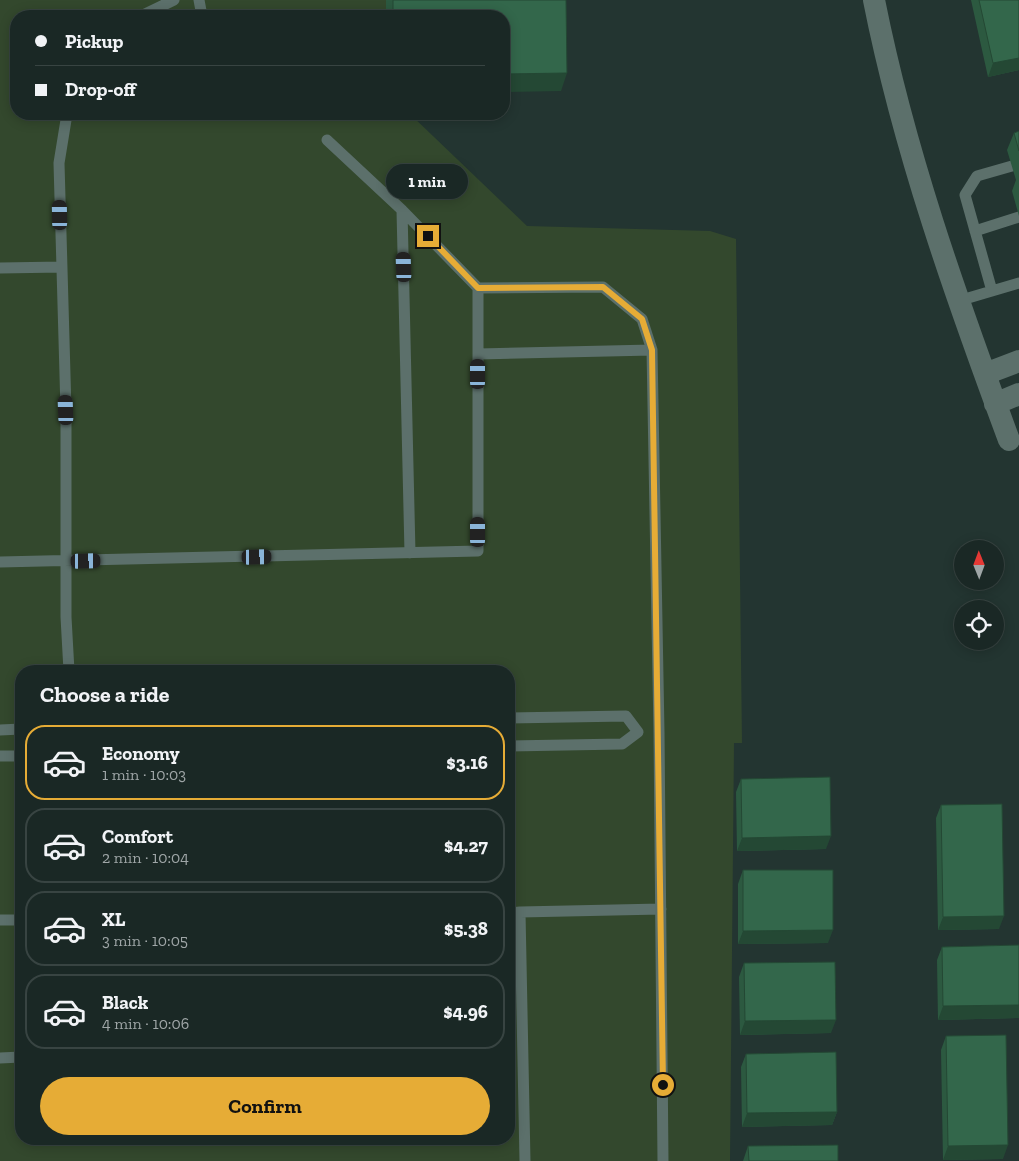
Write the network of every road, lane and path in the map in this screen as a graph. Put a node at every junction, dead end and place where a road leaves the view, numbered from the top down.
1 (174, 0) edge
2 (874, 0) edge
3 (153, 10) edge
4 (66, 120) edge
5 (327, 140) dead end
6 (1012, 166) dead end
7 (402, 210) junction
8 (1019, 217) edge
9 (974, 231) junction
10 (62, 267) junction
11 (0, 268) edge
12 (1019, 283) edge
13 (478, 288) junction
14 (992, 290) junction
15 (958, 301) junction
16 (652, 350) junction
17 (478, 354) junction
18 (1019, 361) edge
19 (985, 374) junction
20 (1019, 394) edge
21 (995, 404) junction
22 (1009, 440) dead end
23 (410, 553) junction
24 (66, 561) junction
25 (0, 562) edge
26 (69, 665) edge
27 (515, 718) edge
28 (15, 729) edge
29 (0, 730) edge
30 (638, 732) junction
31 (659, 732) junction
32 (515, 746) edge
33 (0, 756) edge
34 (15, 756) edge
35 (661, 909) junction
36 (515, 913) edge
37 (0, 920) edge
38 (15, 920) edge
39 (515, 936) edge
40 (0, 1058) edge
41 (15, 1058) edge
42 (525, 1161) edge
43 (663, 1161) edge

1 - 3 lane
2 - 15 street
4 - 10 lane
5 - 7 lane
6 - 9 lane
7 - 13 lane
7 - 23 lane
8 - 9 lane
9 - 14 lane
10 - 11 lane
10 - 24 lane
12 - 14 lane
13 - 16 lane
13 - 17 lane
14 - 15 lane
15 - 19 street
16 - 17 lane
16 - 31 lane
17 - 23 lane
18 - 19 street
19 - 21 street
20 - 21 street
21 - 22 street
23 - 24 lane
24 - 25 lane
24 - 26 lane
27 - 30 lane
28 - 29 lane
30 - 31 lane
30 - 32 lane
31 - 35 lane
33 - 34 lane
35 - 36 lane
35 - 43 lane
37 - 38 lane
39 - 42 lane
40 - 41 lane

